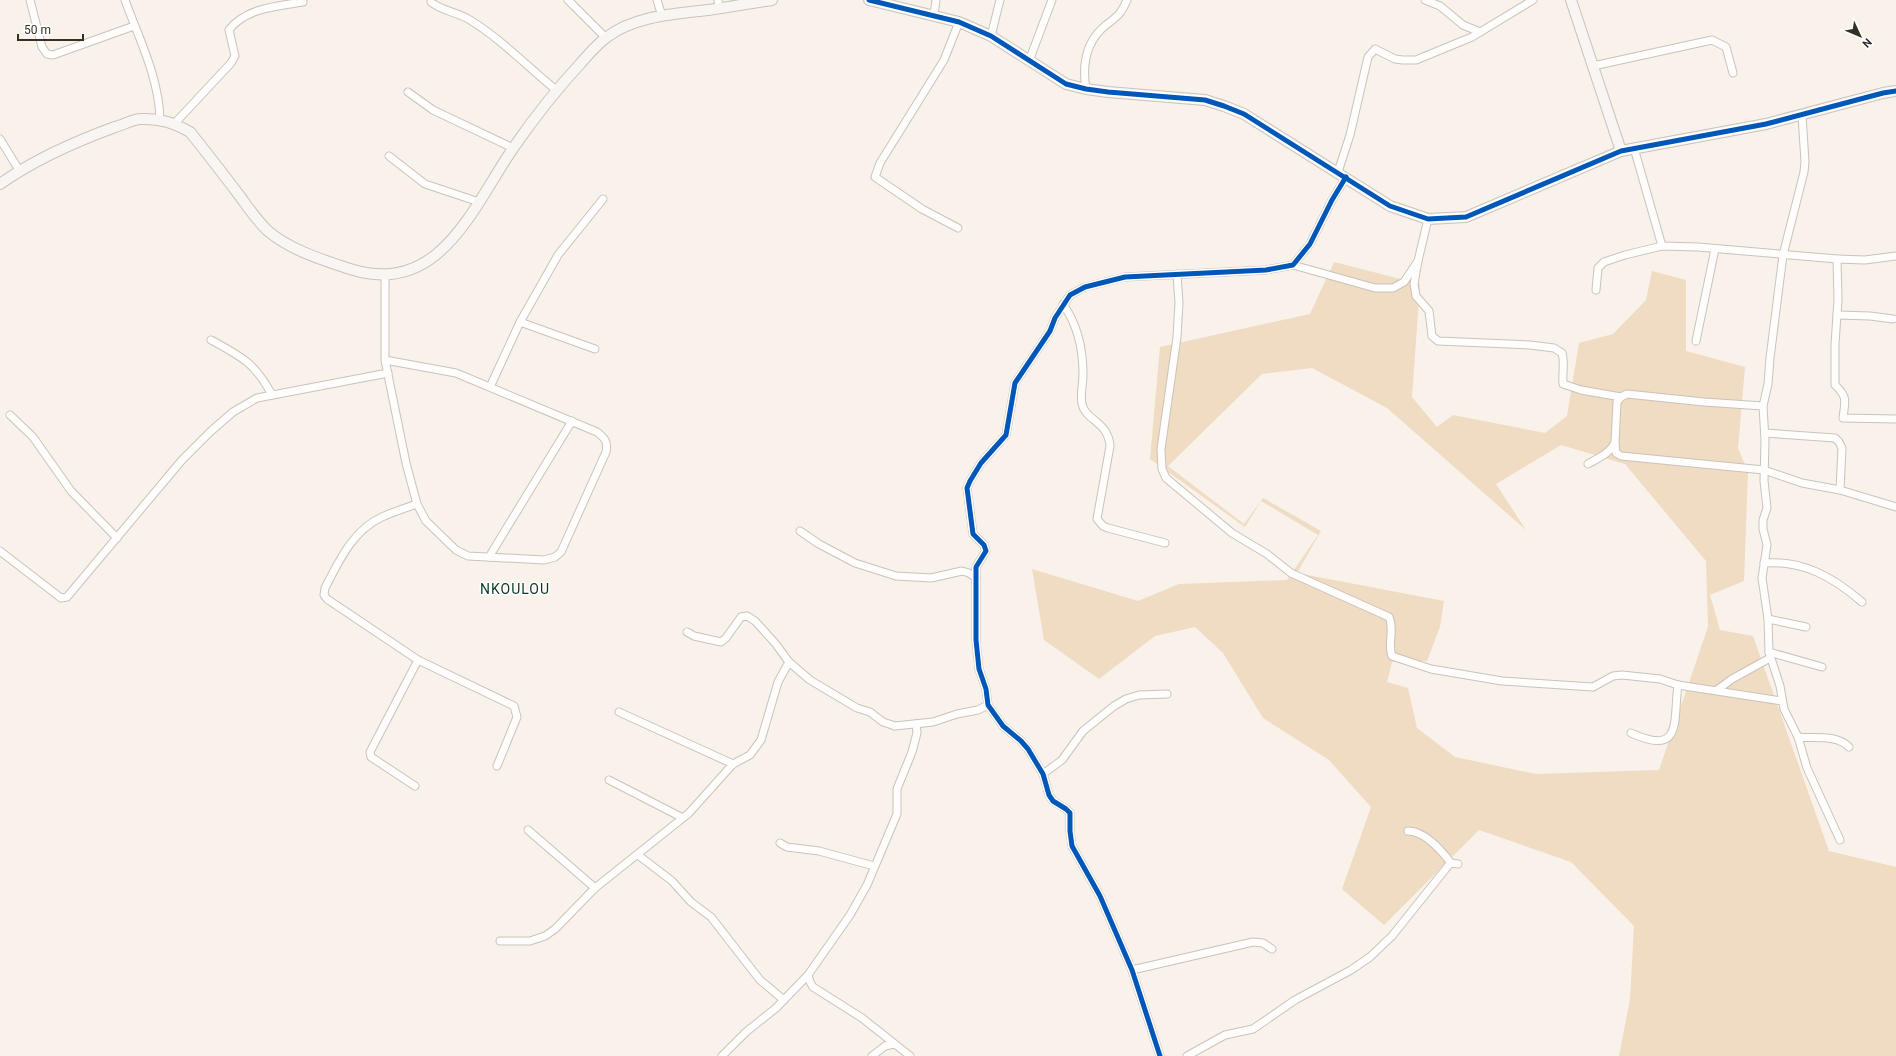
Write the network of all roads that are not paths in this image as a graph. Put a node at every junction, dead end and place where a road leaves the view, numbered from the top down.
1 (30, 0) edge
2 (125, 0) edge
3 (431, 0) edge
4 (568, 0) edge
5 (656, 0) edge
6 (772, 0) edge
7 (869, 0) edge
8 (936, 0) edge
9 (1000, 0) edge
10 (1052, 0) edge
11 (1127, 0) edge
12 (1426, 0) edge
13 (1533, 0) edge
14 (1572, 0) edge
15 (303, 2) dead end
16 (718, 4) edge
17 (934, 15) junction
18 (662, 16) junction
19 (959, 22) junction
20 (134, 26) junction
21 (1480, 32) junction
22 (991, 36) junction
23 (606, 38) junction
24 (1030, 61) junction
25 (1593, 66) junction
26 (1733, 73) dead end
27 (1086, 89) junction
28 (556, 90) junction
29 (1896, 91) edge
30 (408, 92) dead end
31 (1802, 114) junction
32 (160, 120) junction
33 (175, 123) junction
34 (0, 139) edge
35 (513, 148) junction
36 (1634, 148) junction
37 (1620, 151) junction
38 (388, 156) dead end
39 (19, 170) junction
40 (1342, 175) junction
41 (0, 184) edge
42 (604, 199) dead end
43 (479, 202) junction
44 (1428, 219) junction
45 (958, 228) dead end
46 (1662, 246) junction
47 (1715, 249) junction
48 (1783, 254) junction
49 (1896, 256) edge
50 (1837, 259) junction
51 (1418, 261) junction
52 (1293, 265) junction
53 (1177, 274) junction
54 (384, 275) junction
55 (1596, 290) dead end
56 (1064, 304) junction
57 (1837, 315) junction
58 (1893, 319) dead end
59 (520, 322) junction
60 (211, 340) dead end
61 (1696, 341) dead end
62 (594, 348) dead end
63 (385, 360) junction
64 (388, 373) junction
65 (490, 387) junction
66 (272, 395) junction
67 (1621, 397) junction
68 (1763, 406) junction
69 (10, 415) dead end
70 (1896, 419) edge
71 (572, 421) junction
72 (1765, 433) junction
73 (1615, 443) junction
74 (1588, 464) dead end
75 (1764, 470) junction
76 (1840, 490) junction
77 (417, 504) junction
78 (1896, 508) edge
79 (800, 531) dead end
80 (117, 538) junction
81 (1165, 542) dead end
82 (0, 550) edge
83 (488, 557) junction
84 (1764, 563) junction
85 (976, 578) junction
86 (1862, 602) dead end
87 (1768, 619) junction
88 (1806, 627) dead end
89 (687, 632) dead end
90 (1769, 655) junction
91 (418, 660) junction
92 (789, 662) junction
93 (1822, 667) dead end
94 (1678, 685) junction
95 (1717, 690) junction
96 (1167, 694) dead end
97 (1782, 701) junction
98 (988, 705) junction
99 (619, 712) dead end
100 (916, 724) junction
101 (1631, 733) dead end
102 (1798, 737) junction
103 (1849, 747) dead end
104 (733, 764) junction
105 (497, 766) dead end
106 (1043, 774) junction
107 (609, 780) dead end
108 (415, 786) dead end
109 (683, 818) junction
110 (528, 830) dead end
111 (1408, 831) dead end
112 (1840, 840) dead end
113 (780, 843) dead end
114 (638, 854) junction
115 (874, 866) junction
116 (595, 888) junction
117 (500, 941) dead end
118 (1272, 949) dead end
119 (1132, 970) junction
120 (808, 975) junction
121 (784, 1000) junction
122 (894, 1044) junction
123 (722, 1056) edge
124 (872, 1056) edge
125 (910, 1056) edge
126 (1160, 1056) edge
127 (1187, 1056) edge

1 - 20 street
2 - 20 street
3 - 28 street
4 - 23 street
5 - 18 street
6 - 16 street
7 - 17 street
8 - 17 street
9 - 22 street
10 - 24 street
11 - 27 street
12 - 21 street
13 - 21 street
14 - 25 street
15 - 33 street
16 - 18 street
17 - 19 street
18 - 23 street
19 - 22 street
19 - 45 street
20 - 32 street
21 - 40 street
22 - 24 street
23 - 28 street
24 - 27 street
25 - 26 street
25 - 37 street
27 - 40 street
28 - 35 street
29 - 31 street
30 - 35 street
31 - 36 street
31 - 48 street
32 - 33 street
32 - 39 street
33 - 54 street
34 - 39 street
35 - 43 street
36 - 37 street
36 - 46 street
37 - 44 street
38 - 43 street
39 - 41 street
40 - 44 street
40 - 52 street
42 - 59 street
43 - 54 street
44 - 51 street
46 - 47 street
46 - 55 street
47 - 48 street
47 - 61 street
48 - 50 street
48 - 68 street
49 - 50 street
50 - 57 street
51 - 52 street
51 - 67 street
52 - 53 street
53 - 56 street
53 - 94 street
54 - 63 street
56 - 81 street
56 - 85 street
57 - 58 street
57 - 70 street
59 - 62 street
59 - 65 street
60 - 66 street
63 - 64 street
63 - 65 street
64 - 66 street
64 - 77 street
65 - 71 street
66 - 80 street
67 - 68 street
67 - 73 street
68 - 72 street
69 - 80 street
71 - 83 street
71 - 83 street
72 - 75 street
72 - 76 street
73 - 74 street
73 - 75 street
75 - 76 street
75 - 84 street
76 - 78 street
77 - 83 street
77 - 91 street
79 - 85 street
80 - 82 street
84 - 86 street
84 - 87 street
85 - 98 street
87 - 88 street
87 - 90 street
89 - 92 street
90 - 93 street
90 - 95 street
90 - 97 street
91 - 105 street
91 - 108 street
92 - 100 street
92 - 104 street
94 - 95 street
94 - 101 street
95 - 97 street
96 - 106 street
97 - 102 street
98 - 100 street
98 - 106 street
99 - 104 street
100 - 115 street
102 - 103 street
102 - 112 street
104 - 109 street
106 - 119 street
107 - 109 street
109 - 114 street
110 - 116 street
111 - 127 street
113 - 115 street
114 - 116 street
114 - 121 street
115 - 120 street
116 - 117 street
118 - 119 street
119 - 126 street
120 - 121 street
120 - 122 street
121 - 123 street
122 - 124 street
122 - 125 street

